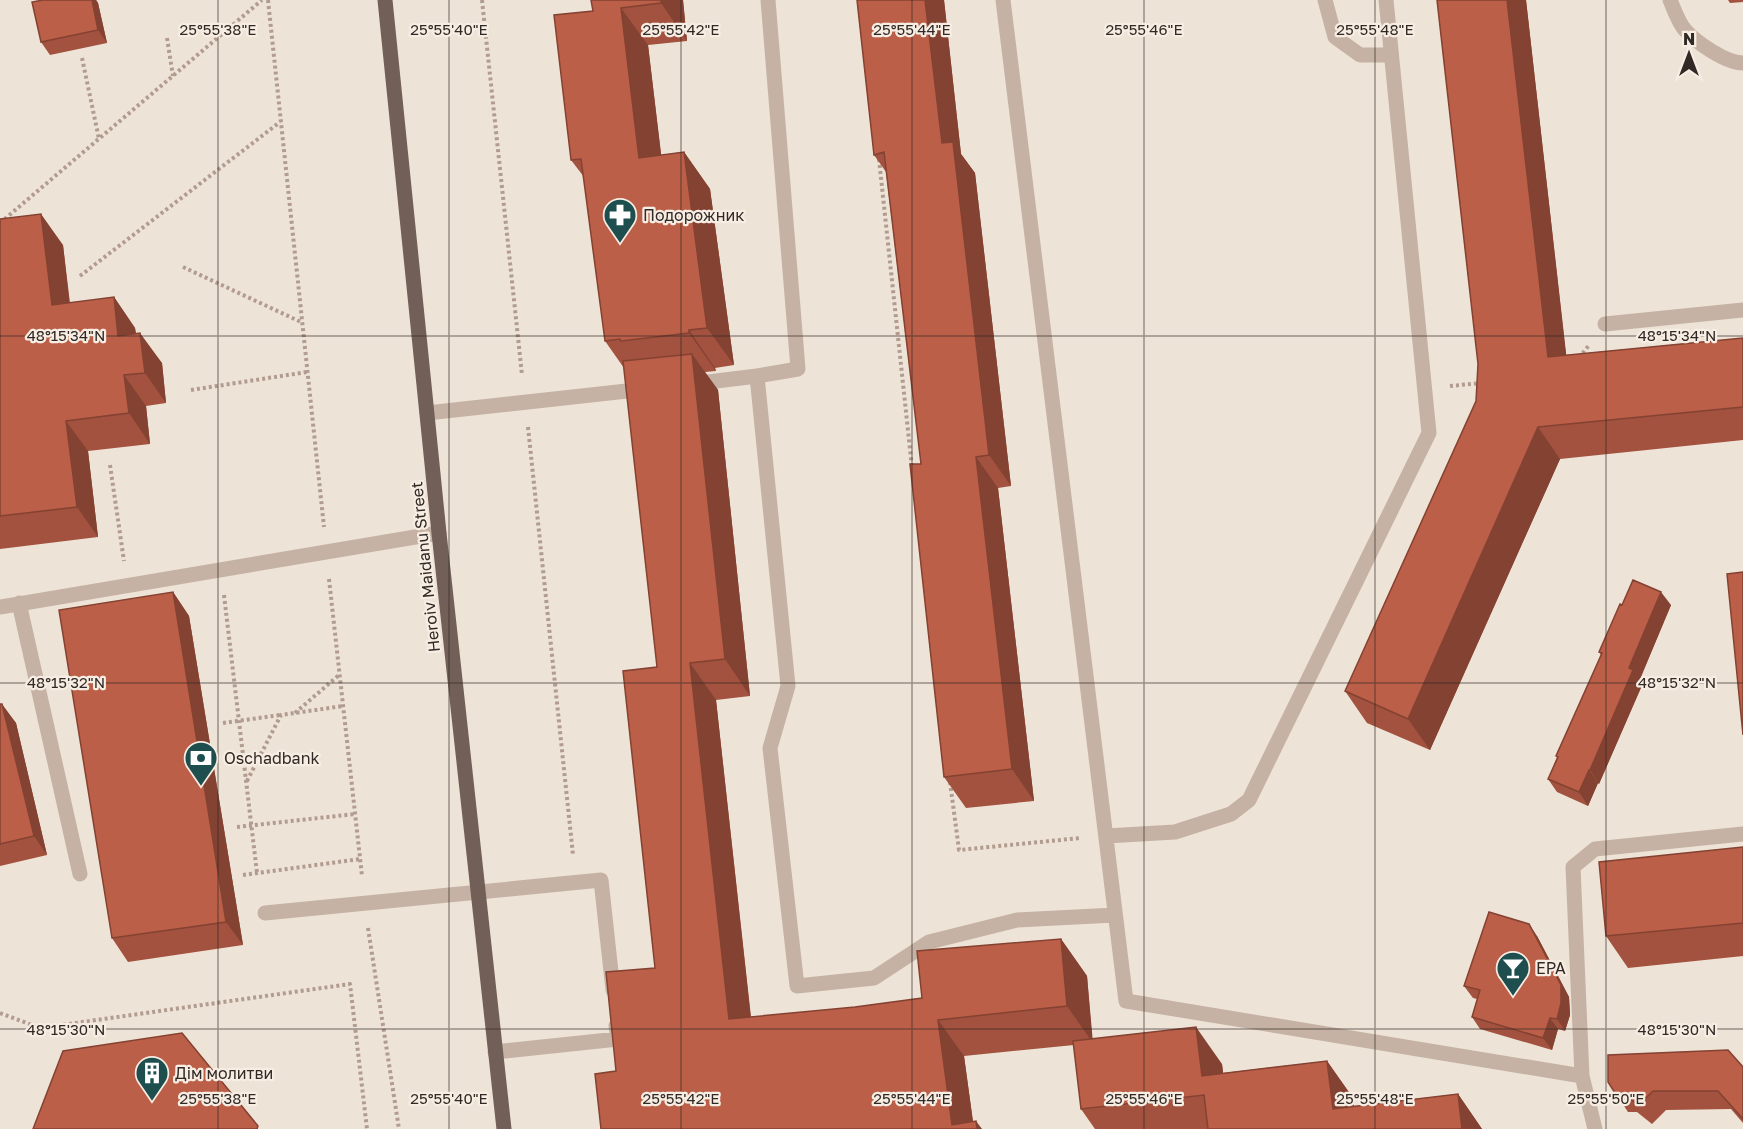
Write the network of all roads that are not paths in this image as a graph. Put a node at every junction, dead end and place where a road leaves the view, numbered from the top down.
1 (385, 0) edge
2 (768, 0) edge
3 (1003, 0) edge
4 (1325, 0) edge
5 (1386, 0) edge
6 (1670, 0) edge
7 (1391, 55) junction
8 (1743, 63) edge
9 (1743, 310) edge
10 (1605, 324) road end
11 (757, 376) junction
12 (427, 413) junction
13 (439, 533) junction
14 (19, 603) junction
15 (0, 607) edge
16 (1743, 834) edge
17 (1106, 836) junction
18 (80, 874) dead end
19 (477, 892) junction
20 (266, 914) dead end
21 (1115, 915) junction
22 (495, 1052) junction
23 (1582, 1076) junction
24 (504, 1129) edge
25 (1595, 1129) edge

1 - 12 main road, Heroiv Maidanu Street
2 - 11 lane
3 - 17 lane
4 - 7 lane
5 - 7 lane
6 - 8 lane
7 - 17 lane
9 - 10 lane
11 - 12 lane
11 - 21 lane
12 - 13 main road, Heroiv Maidanu Street
13 - 14 lane
13 - 19 main road, Heroiv Maidanu Street
14 - 15 lane
14 - 18 lane
16 - 23 lane
17 - 21 lane
19 - 20 lane
19 - 22 main road, Heroiv Maidanu Street
19 - 22 lane
21 - 23 lane
22 - 24 main road, Heroiv Maidanu Street
23 - 25 lane

